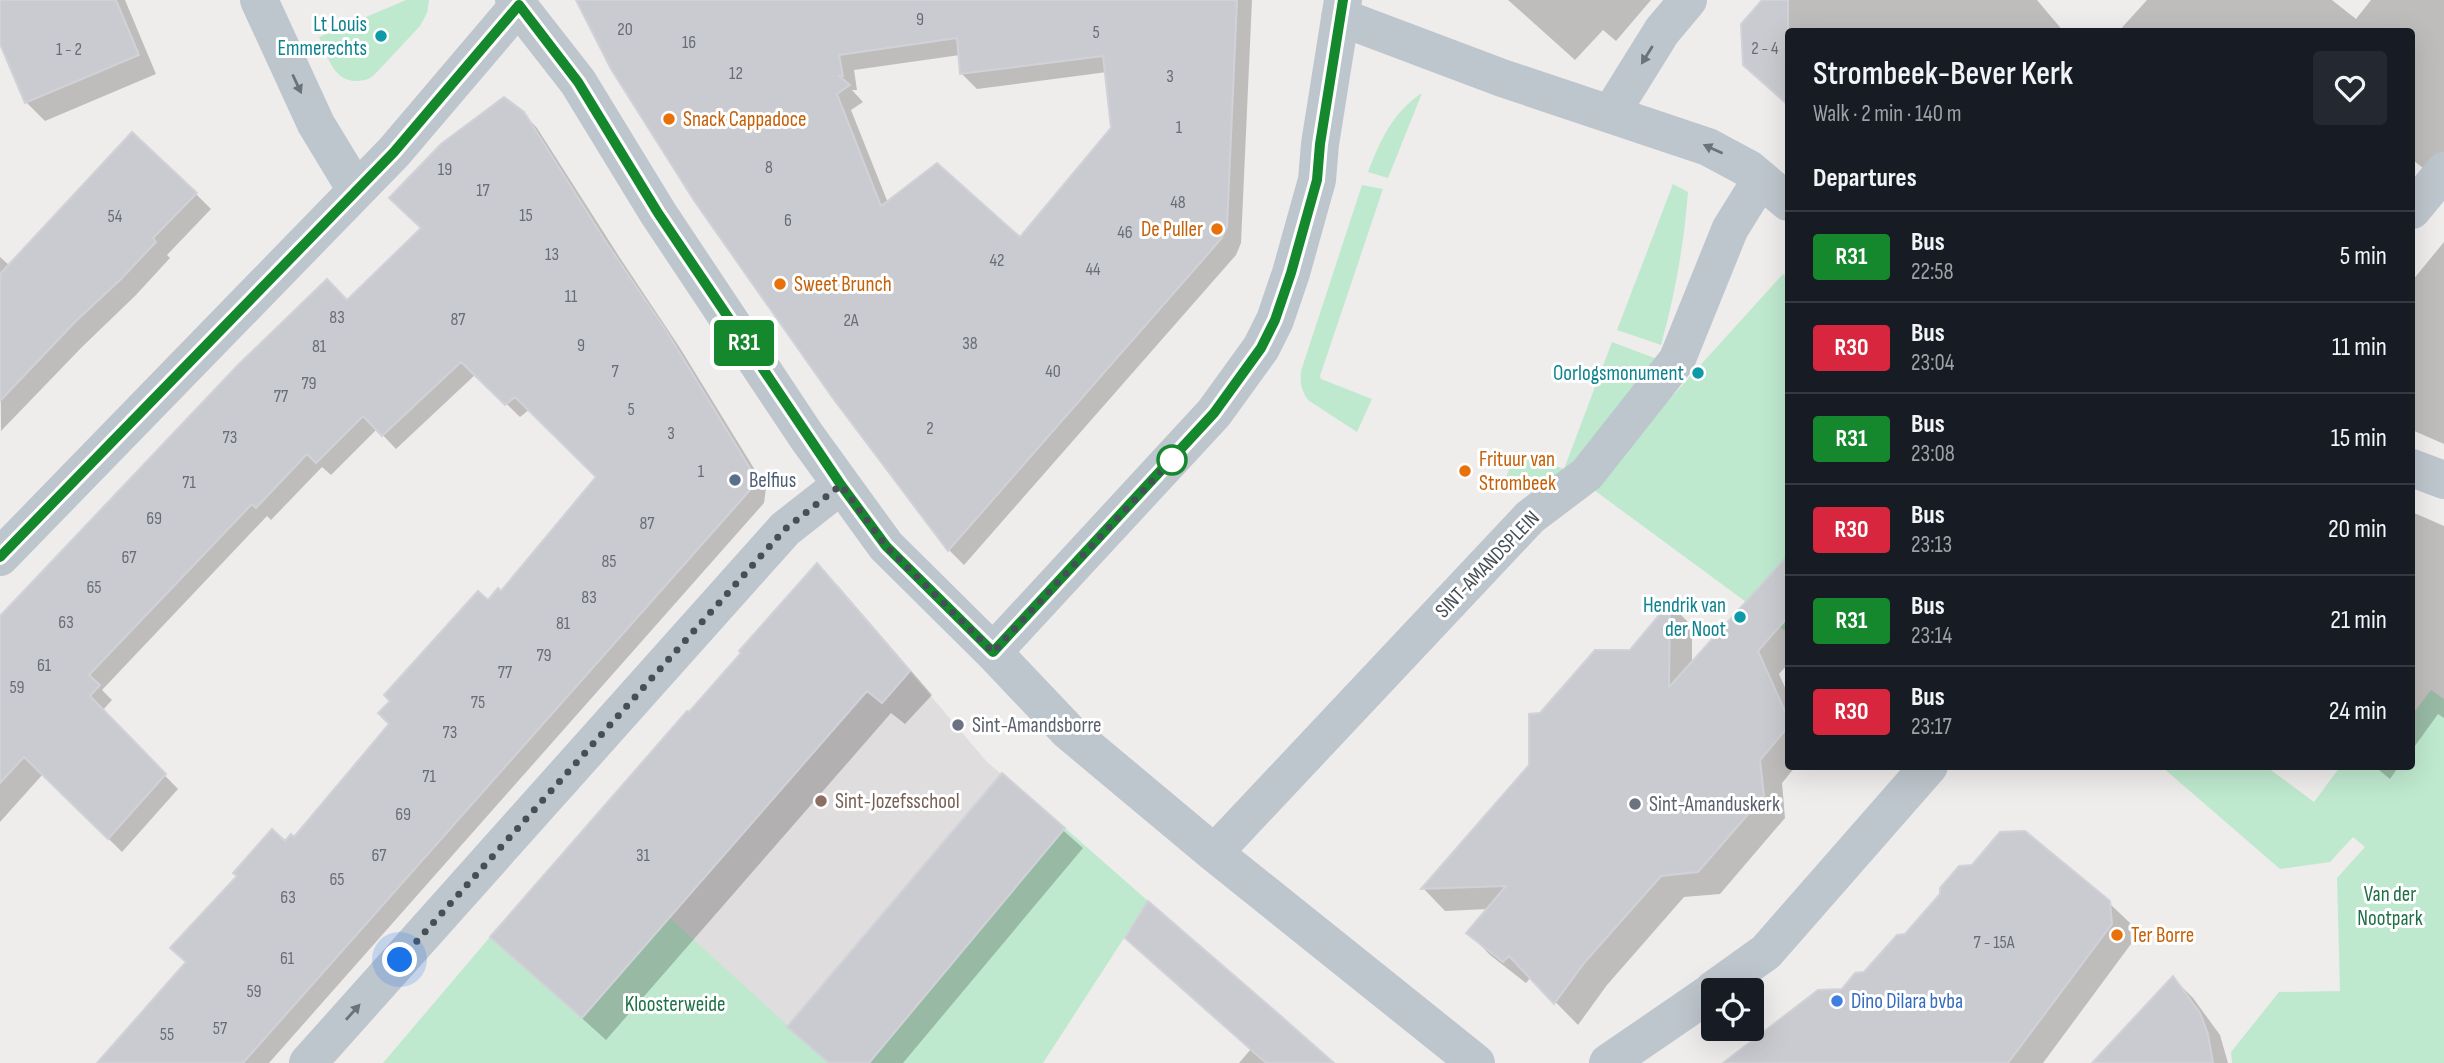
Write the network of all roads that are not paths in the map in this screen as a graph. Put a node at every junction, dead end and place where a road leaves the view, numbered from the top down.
1 (259, 0) edge
2 (1688, 0) edge
3 (516, 2) edge
4 (1341, 9) edge
5 (1611, 113) junction
6 (2444, 171) edge
7 (356, 190) junction
8 (1775, 191) edge
9 (2415, 206) edge
10 (2415, 469) edge
11 (2444, 481) edge
12 (841, 485) junction
13 (0, 557) edge
14 (993, 652) junction
15 (1925, 770) edge
16 (1214, 853) junction
17 (1731, 978) edge
18 (1701, 999) edge
19 (308, 1063) edge
20 (1476, 1063) edge
21 (1608, 1063) edge

1 -> 7 street
2 -> 5 street
3 - 7 street
3 - 12 street
4 - 5 street, SINT-AMANDSPLEIN
4 - 14 street, SINT-AMANDSPLEIN
8 -> 5 street, SINT-AMANDSPLEIN
6 - 9 street
7 - 13 street
8 - 16 street, SINT-AMANDSPLEIN
10 - 11 street
12 - 14 street
19 -> 12 street
14 - 16 street
15 - 17 street
16 - 20 street
18 - 21 street

